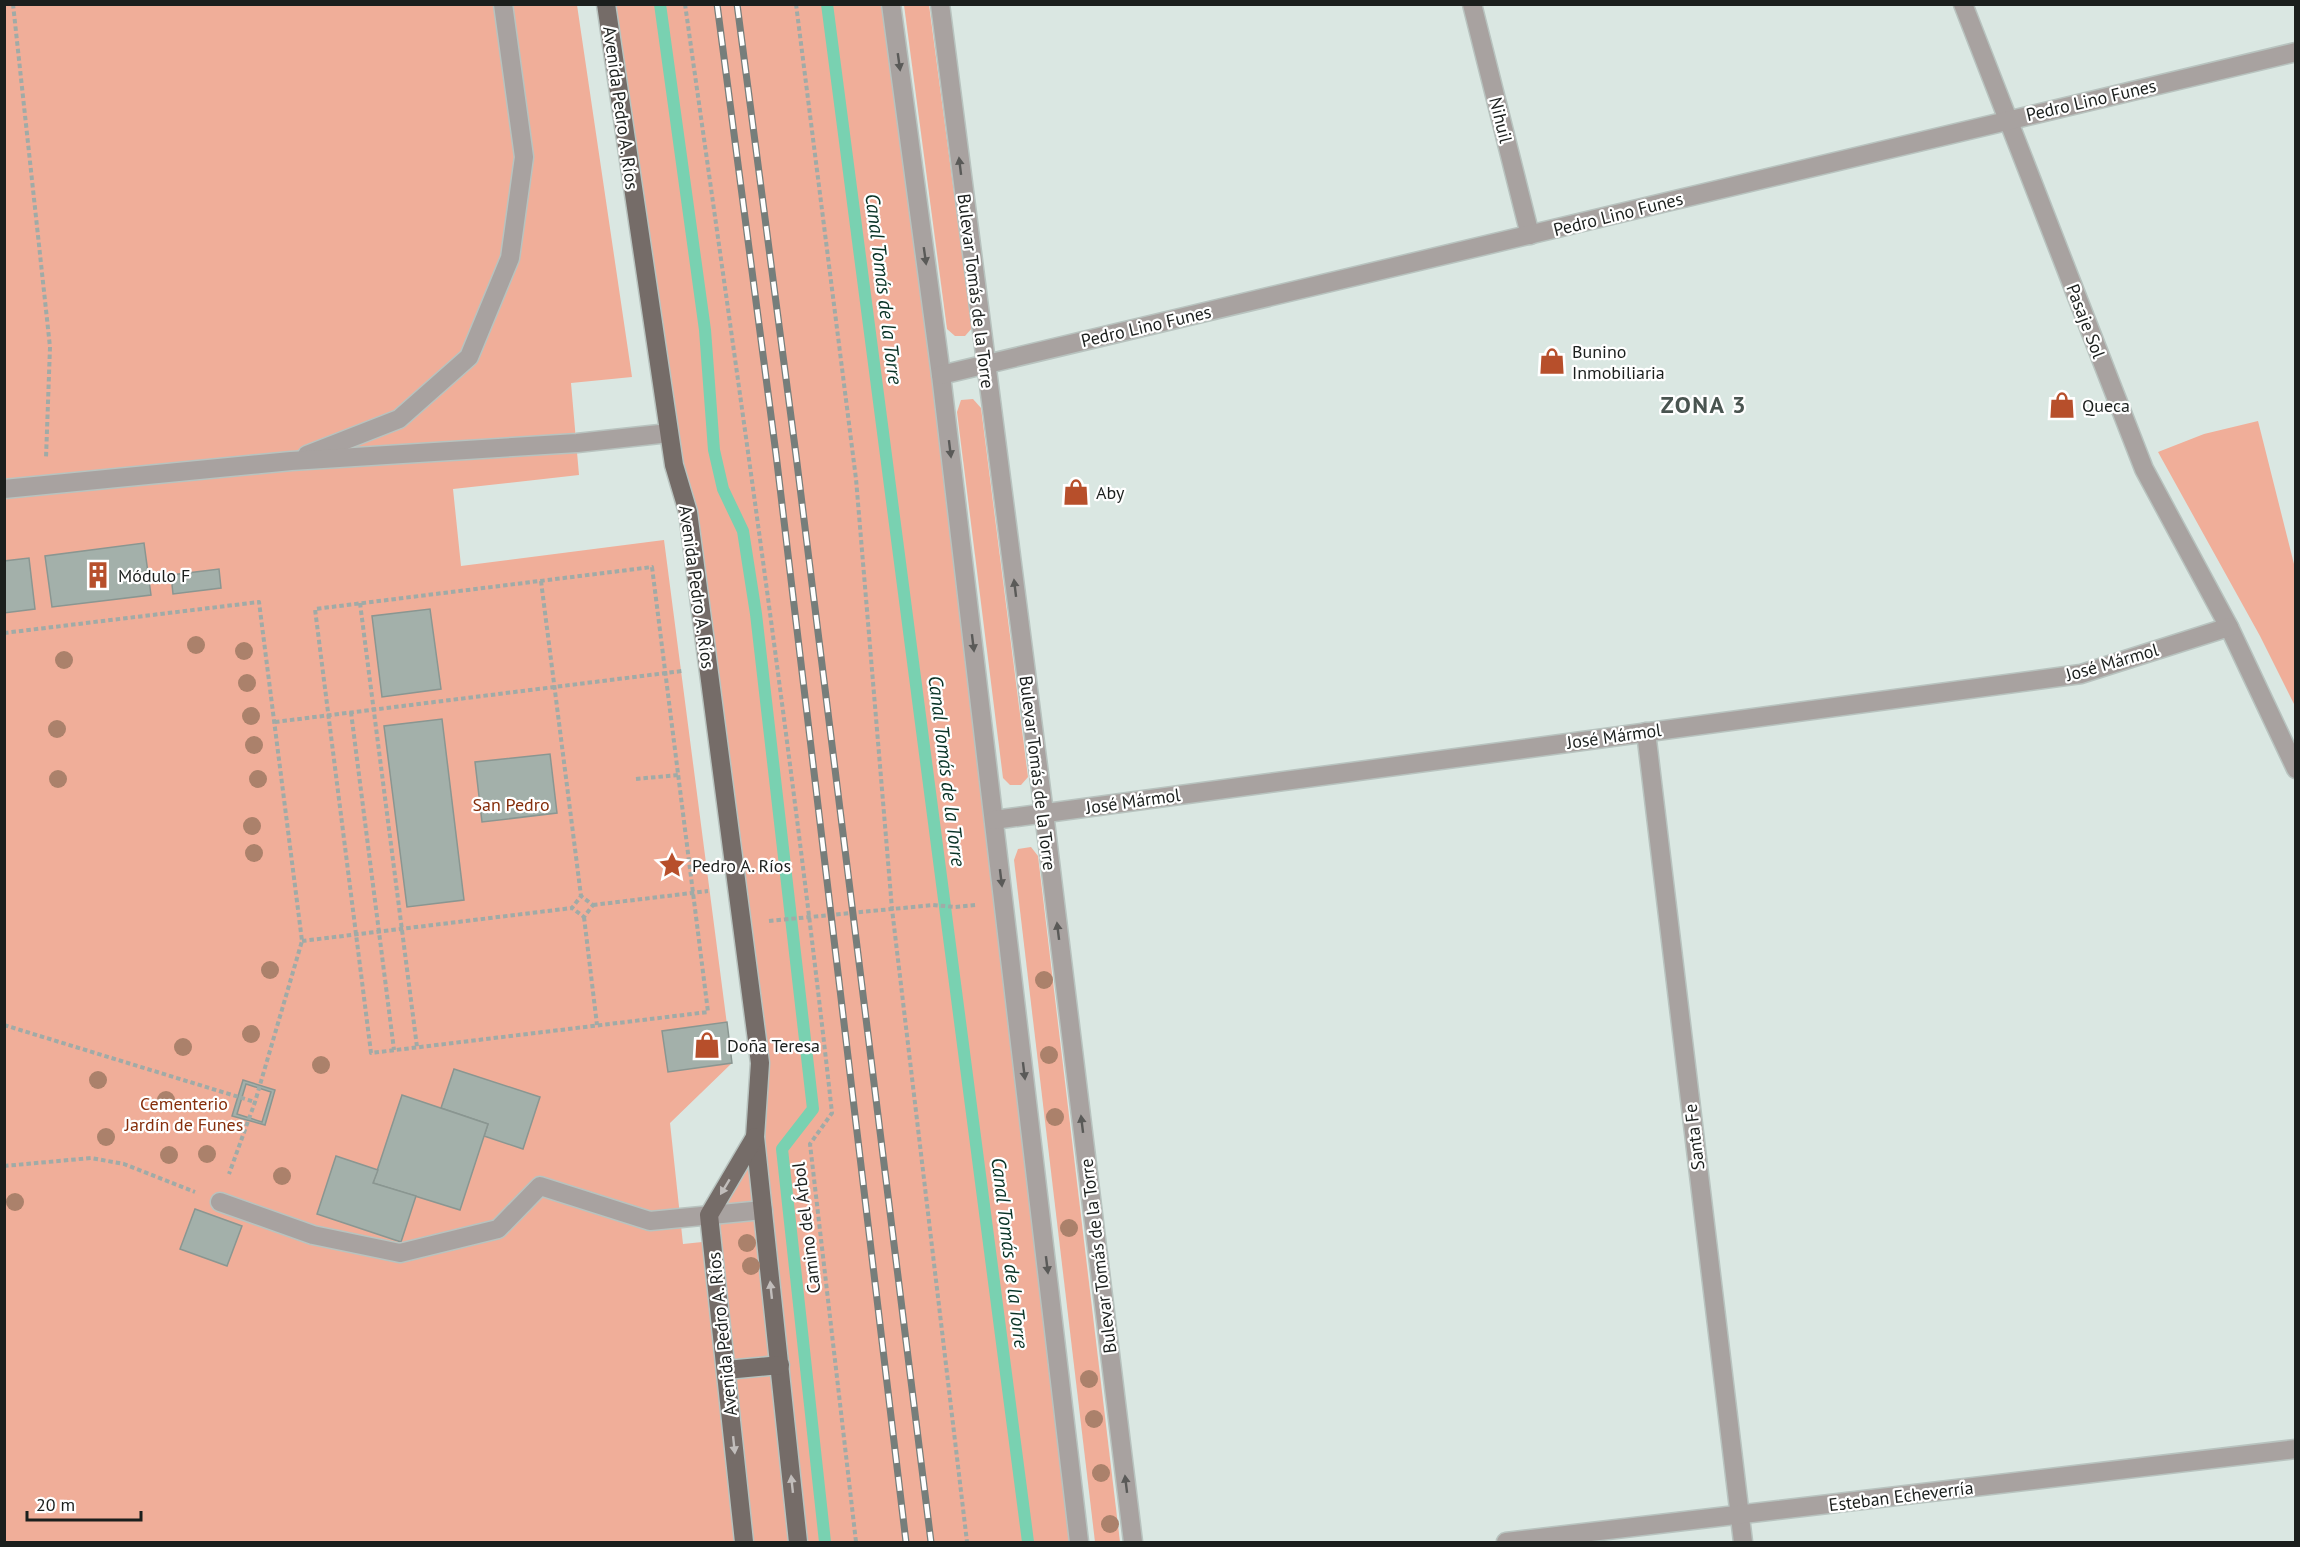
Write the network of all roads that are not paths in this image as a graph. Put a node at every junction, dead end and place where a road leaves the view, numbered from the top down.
1 (502, 4) edge
2 (606, 4) edge
3 (891, 4) edge
4 (940, 4) edge
5 (1472, 4) edge
6 (1963, 4) edge
7 (2295, 52) edge
8 (2008, 120) junction
9 (1530, 235) junction
10 (986, 364) junction
11 (941, 375) junction
12 (669, 434) junction
13 (291, 461) junction
14 (4, 489) edge
15 (2229, 627) junction
16 (1646, 732) junction
17 (2295, 768) edge
18 (1044, 813) junction
19 (994, 820) junction
20 (755, 1137) junction
21 (220, 1202) road end
22 (763, 1210) junction
23 (709, 1215) junction
24 (780, 1365) junction
25 (726, 1370) junction
26 (2295, 1449) edge
27 (1740, 1515) junction
28 (744, 1542) edge
29 (798, 1542) edge
30 (1079, 1542) edge
31 (1133, 1542) edge
32 (1506, 1542) edge
33 (1743, 1542) edge

1 - 13 street
2 - 12 main road, Avenida Pedro A. Ríos
3 -> 11 street
10 -> 4 street, Bulevar Tomás de la Torre
5 - 9 street, Nihuil
6 - 8 street, Pasaje Sol
7 - 8 street, Pedro Lino Funes
8 - 9 street, Pedro Lino Funes
8 - 15 street, Pasaje Sol
9 - 10 street, Pedro Lino Funes
10 - 11 street, Pedro Lino Funes
18 -> 10 street, Bulevar Tomás de la Torre
11 -> 19 street
12 - 13 street
12 - 20 main road, Avenida Pedro A. Ríos
13 - 14 street
15 - 16 street, José Mármol
15 - 17 street, Pasaje Sol
16 - 18 street, José Mármol
16 - 27 street, Santa Fe
18 - 19 street, José Mármol
31 -> 18 street, Bulevar Tomás de la Torre
19 -> 30 street
20 - 22 main road, Avenida Pedro A. Ríos
20 -> 23 main road, Avenida Pedro A. Ríos
21 - 23 street
22 - 23 street
24 -> 22 main road, Avenida Pedro A. Ríos
23 - 25 main road, Avenida Pedro A. Ríos
24 - 25 main road
29 -> 24 main road, Avenida Pedro A. Ríos
25 -> 28 main road, Avenida Pedro A. Ríos
26 - 27 street, Esteban Echeverría
27 - 32 street, Esteban Echeverría
27 - 33 street, Santa Fe

